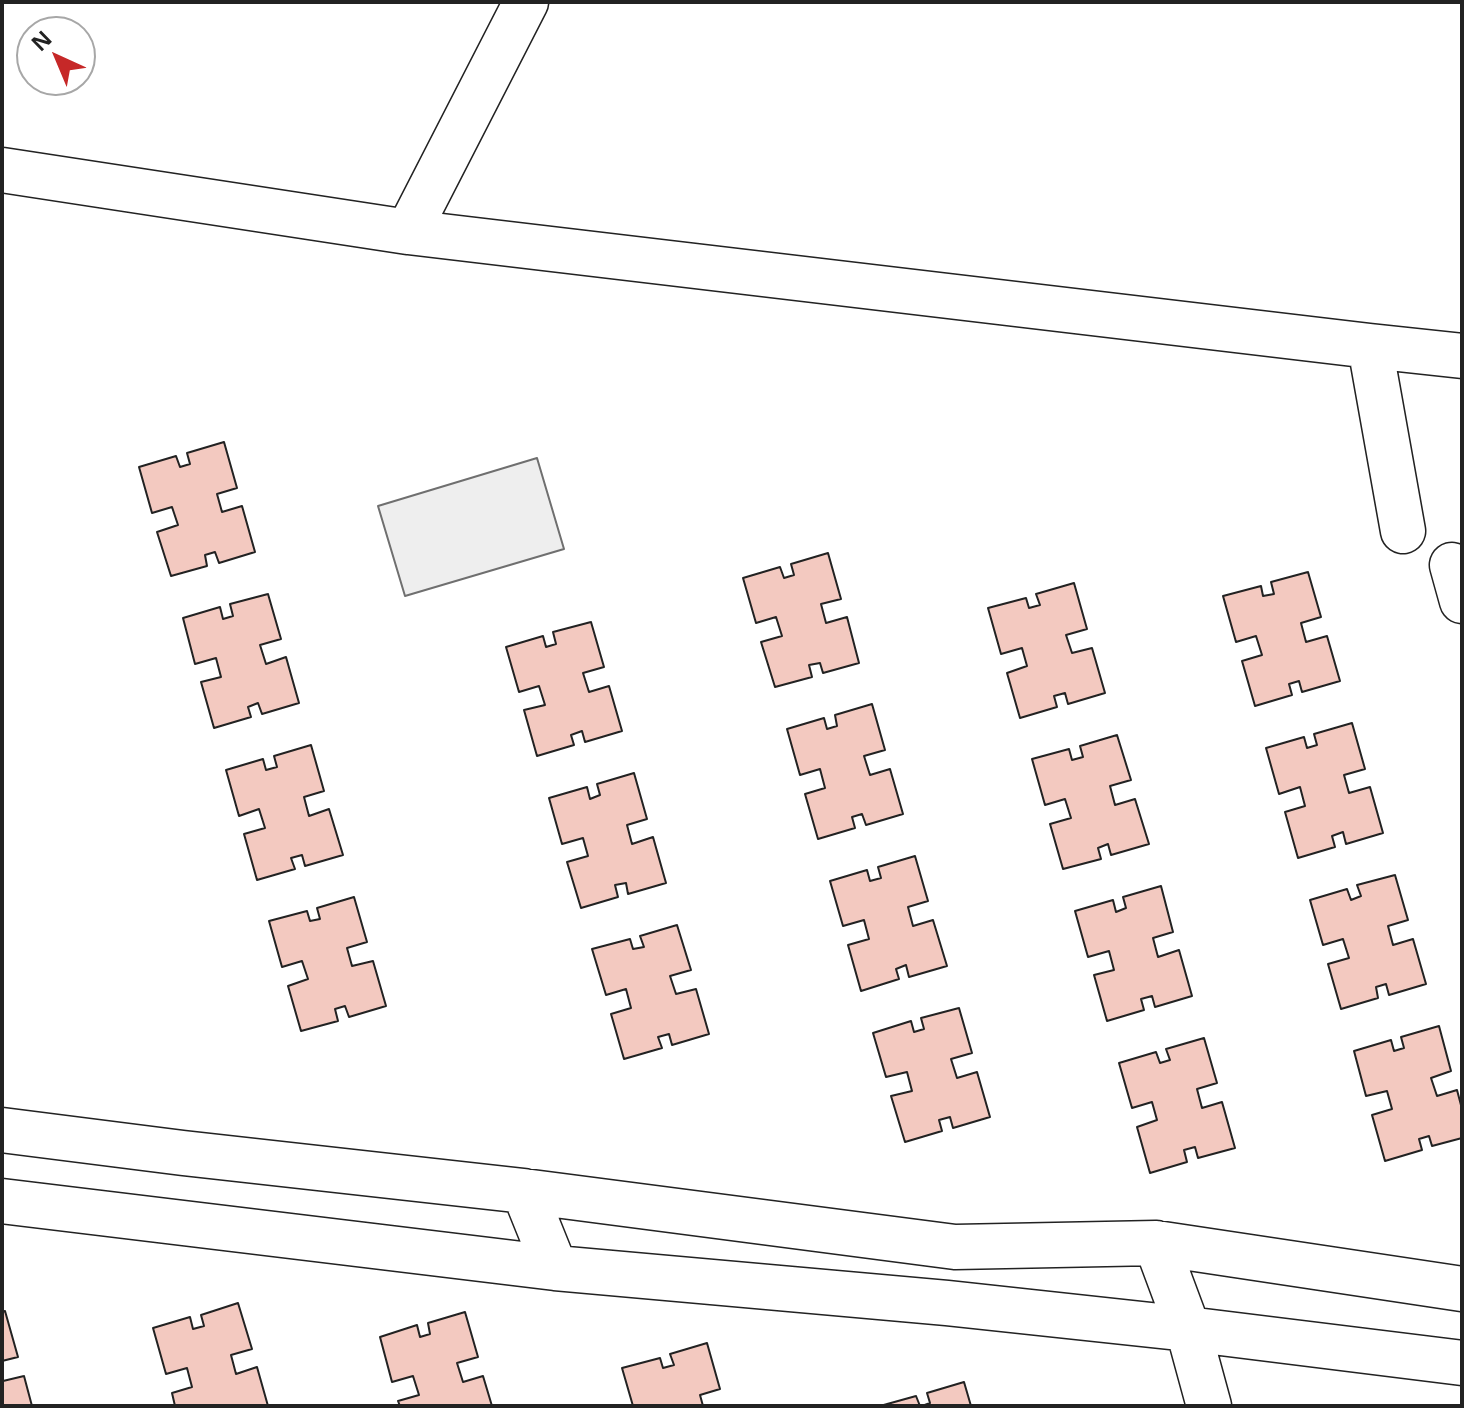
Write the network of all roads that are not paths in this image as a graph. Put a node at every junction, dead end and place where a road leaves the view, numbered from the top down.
1 (526, 2) edge
2 (2, 170) edge
3 (408, 232) junction
4 (1370, 346) junction
5 (1462, 356) edge
6 (1403, 531) dead end
7 (2, 1130) edge
8 (524, 1191) junction
9 (2, 1201) edge
10 (1156, 1243) junction
11 (555, 1268) junction
12 (1462, 1289) edge
13 (1188, 1329) junction
14 (1462, 1363) edge
15 (1209, 1406) edge

1 - 3 street
2 - 3 street
3 - 4 street
4 - 5 street
4 - 6 street
7 - 8 street
8 - 10 street
8 - 11 street
9 - 11 street
10 - 12 street
10 - 13 street
11 - 13 street
13 - 14 street
13 - 15 street

